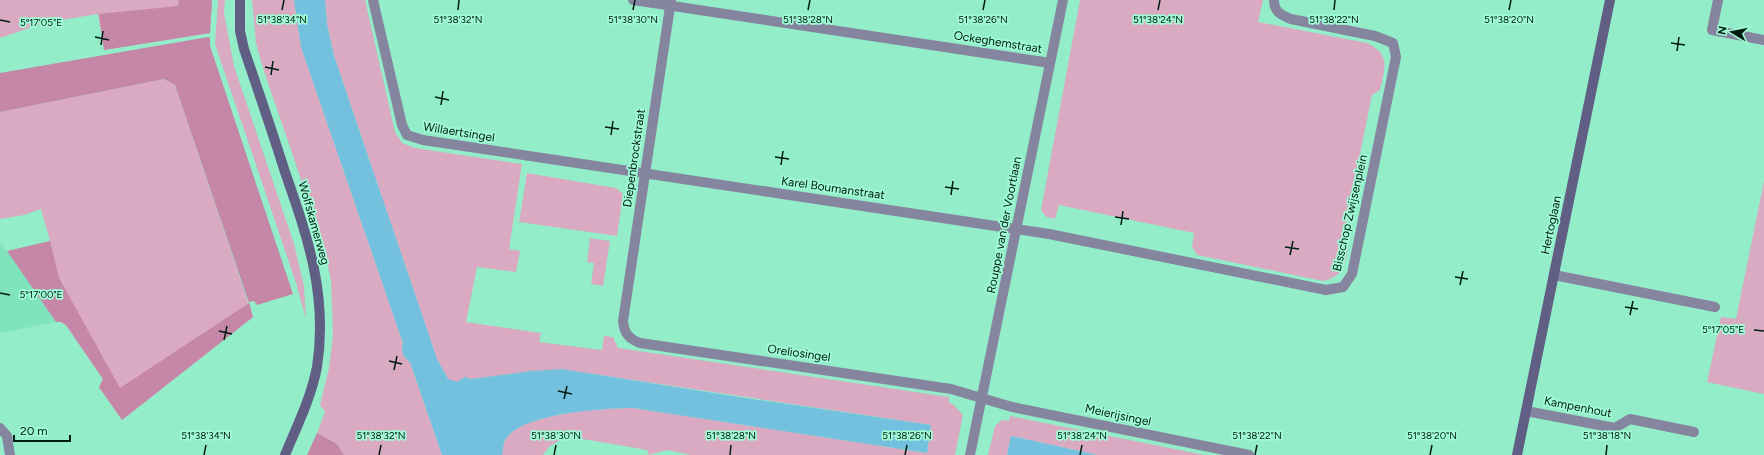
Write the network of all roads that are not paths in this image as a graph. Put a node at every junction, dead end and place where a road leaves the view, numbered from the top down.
1 (240, 0) edge
2 (373, 0) edge
3 (633, 0) edge
4 (1063, 0) edge
5 (1274, 0) edge
6 (1610, 0) edge
7 (1718, 0) edge
8 (670, 3) edge
9 (1764, 40) edge
10 (1050, 63) junction
11 (645, 173) junction
12 (1017, 229) junction
13 (1554, 274) junction
14 (1715, 307) dead end
15 (623, 321) joint
16 (982, 398) junction
17 (1526, 411) junction
18 (0, 428) edge
19 (1694, 432) dead end
20 (10, 455) edge
21 (285, 455) edge
22 (970, 455) edge
23 (1249, 455) edge
24 (1517, 455) edge

1 - 21 main road, Wolfskamerweg
2 - 11 street, Willaertsingel
3 - 8 street, Ockeghemstraat
4 - 10 street, Rouppe van der Voortlaan
5 - 12 street, Bisschop Zwijsenplein
6 - 13 main road, Hertoglaan
7 - 9 street
8 - 10 street, Ockeghemstraat
8 - 11 street, Diepenbrockstraat
10 - 12 street, Rouppe van der Voortlaan
11 - 12 street, Karel Boumanstraat
11 - 15 street, Diepenbrockstraat
12 - 16 street, Rouppe van der Voortlaan
13 - 14 street
13 - 17 main road, Hertoglaan
15 - 16 street, Oreliosingel
16 - 22 street, Rouppe van der Voortlaan
16 - 23 street, Meierijsingel
17 - 19 street, Kampenhout
17 - 24 main road, Hertoglaan
18 - 20 street

